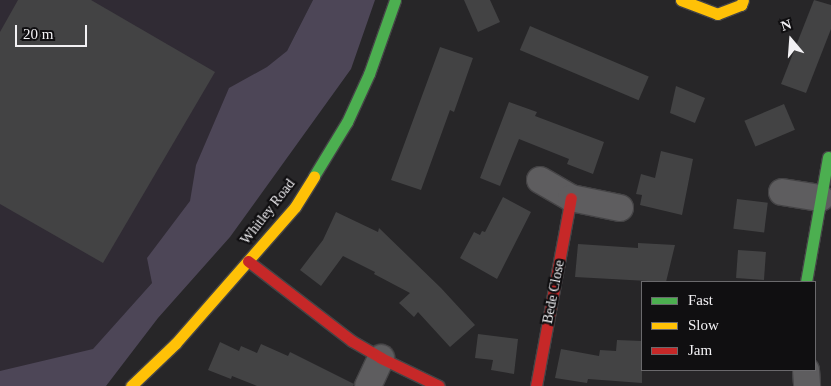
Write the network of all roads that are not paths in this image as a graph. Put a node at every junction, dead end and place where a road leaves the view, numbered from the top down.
1 (395, 0) edge
2 (681, 0) edge
3 (743, 0) edge
4 (828, 157) dead end
5 (540, 180) dead end
6 (782, 192) dead end
7 (571, 198) junction
8 (820, 198) junction
9 (620, 208) dead end
10 (248, 261) junction
11 (806, 281) edge
12 (381, 358) junction
13 (806, 371) edge
14 (131, 386) edge
15 (368, 386) edge
16 (438, 386) edge
17 (536, 386) edge
18 (807, 386) edge

1 - 10 street, Whitley Road
2 - 3 street
4 - 8 street
5 - 7 street
6 - 8 street
7 - 9 street
7 - 17 street, Bede Close
8 - 11 street
10 - 12 street
10 - 14 street, Whitley Road
12 - 15 street
12 - 16 street
13 - 18 street

